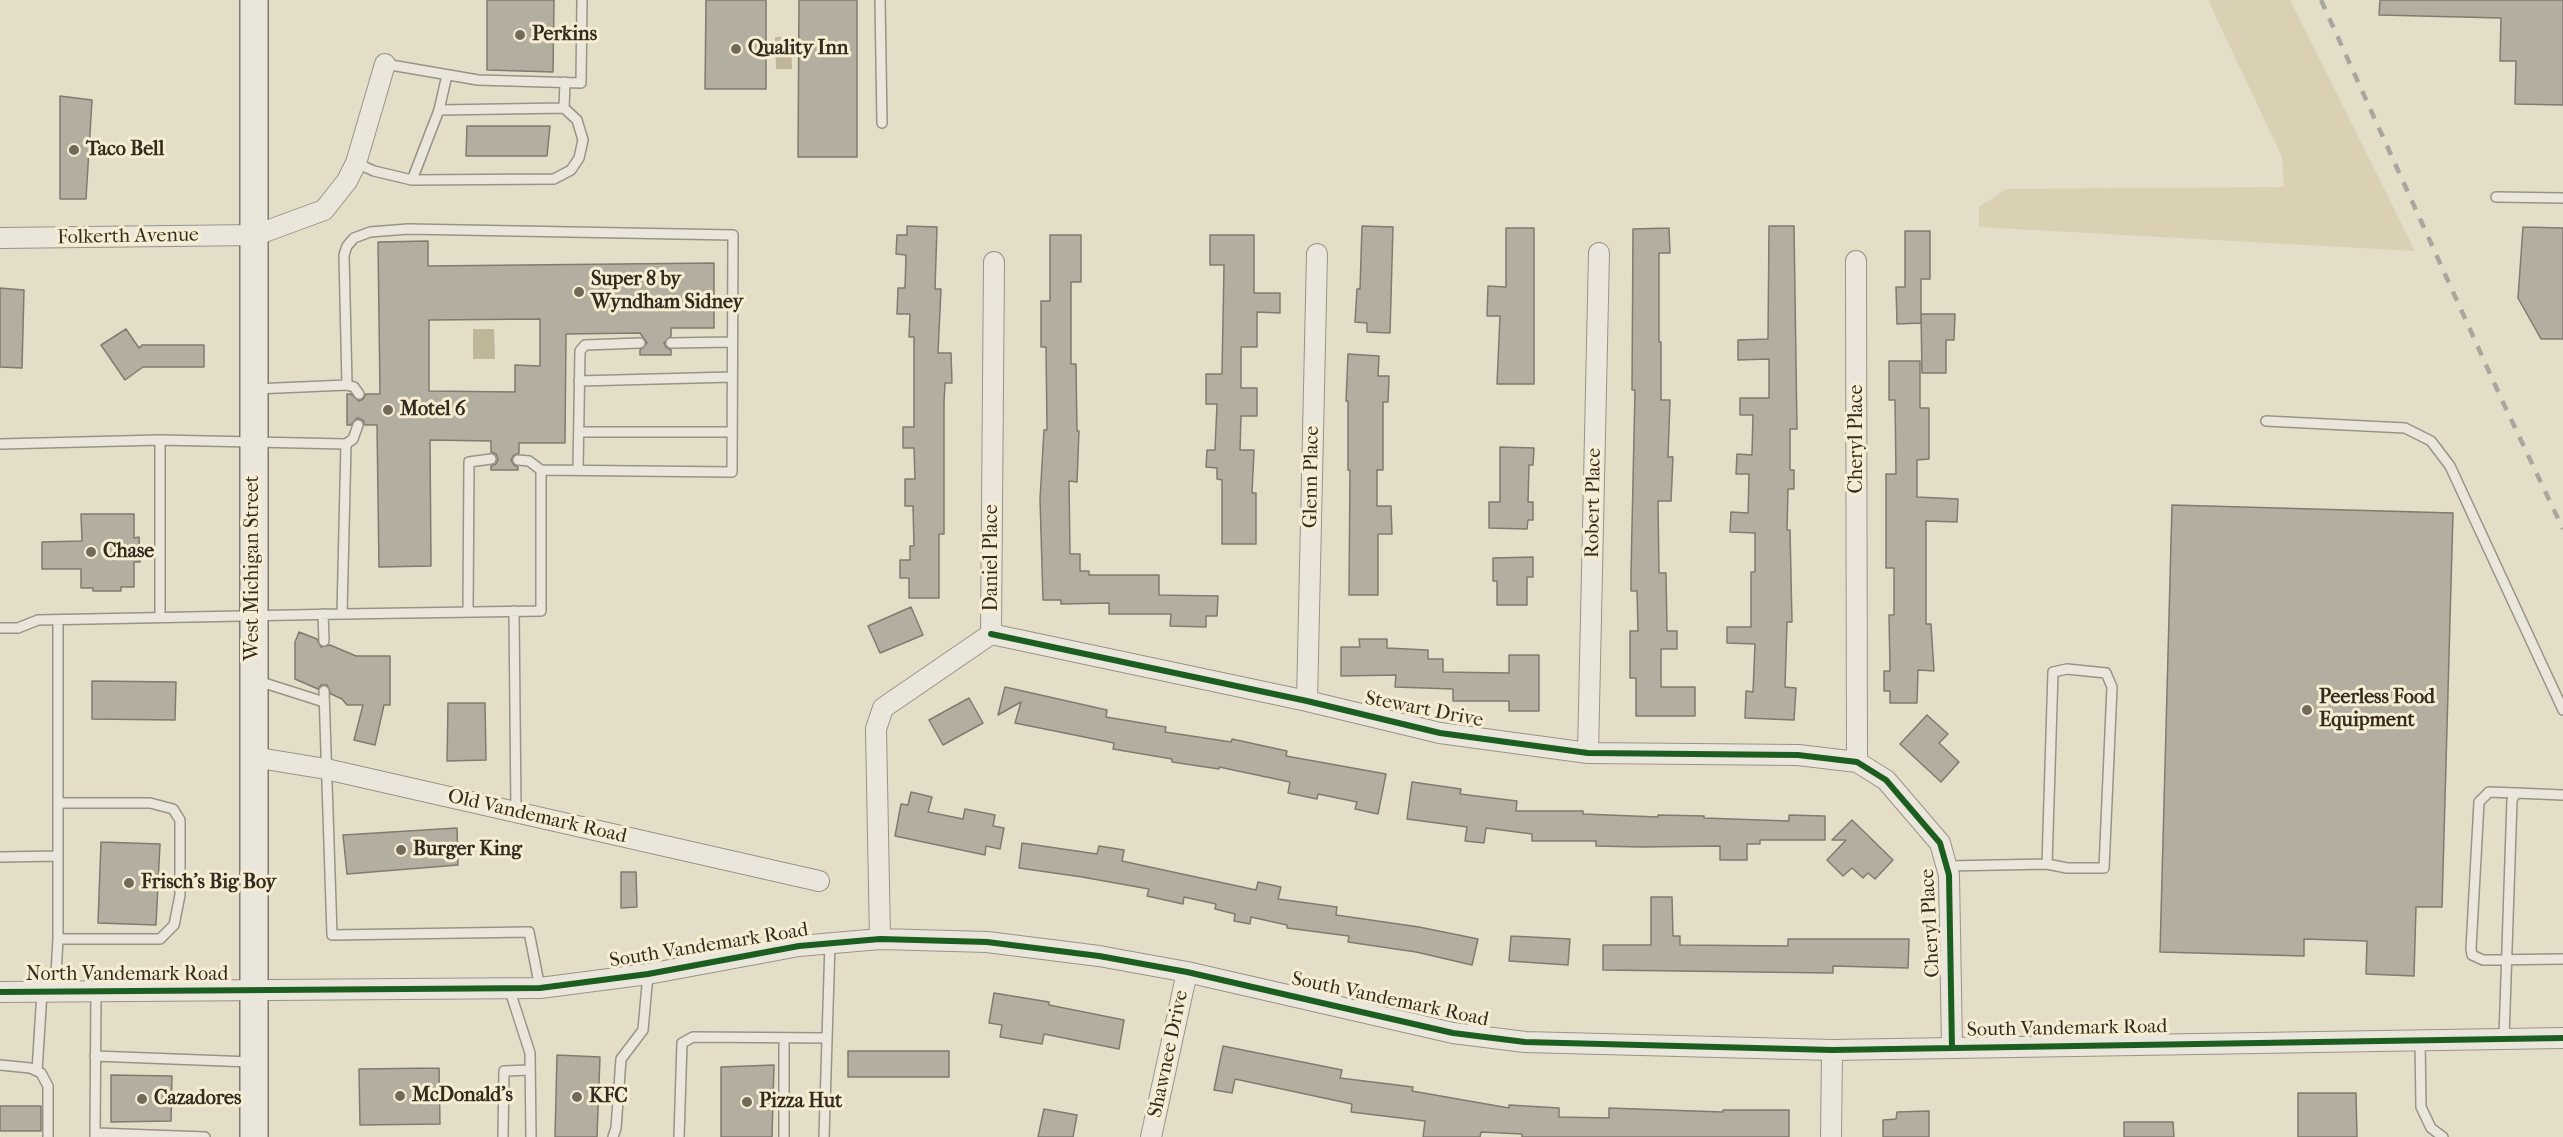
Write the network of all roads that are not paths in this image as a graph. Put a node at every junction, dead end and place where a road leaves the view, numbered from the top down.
1 (254, 0) edge
2 (582, 0) edge
3 (880, 0) edge
4 (385, 64) joint
5 (447, 75) junction
6 (565, 82) junction
7 (564, 108) junction
8 (439, 110) junction
9 (882, 123) dead end
10 (356, 163) junction
11 (412, 180) junction
12 (2496, 197) dead end
13 (2563, 198) edge
14 (256, 235) junction
15 (0, 238) edge
16 (1599, 253) dead end
17 (1317, 254) dead end
18 (1856, 261) dead end
19 (994, 262) dead end
20 (732, 342) junction
21 (640, 343) dead end
22 (671, 343) dead end
23 (732, 377) junction
24 (579, 381) junction
25 (347, 385) junction
26 (253, 389) junction
27 (358, 394) dead end
28 (2266, 421) dead end
29 (358, 425) dead end
30 (579, 432) junction
31 (732, 432) junction
32 (160, 440) junction
33 (253, 443) junction
34 (0, 444) edge
35 (346, 444) junction
36 (491, 459) dead end
37 (518, 460) dead end
38 (541, 470) junction
39 (578, 471) junction
40 (514, 611) junction
41 (468, 612) junction
42 (323, 614) junction
43 (342, 614) junction
44 (254, 615) junction
45 (160, 617) junction
46 (58, 620) junction
47 (0, 628) edge
48 (992, 634) junction
49 (324, 641) dead end
50 (254, 679) junction
51 (324, 691) dead end
52 (1307, 701) junction
53 (324, 702) junction
54 (2563, 710) edge
55 (1588, 753) junction
56 (253, 757) junction
57 (1857, 762) junction
58 (326, 769) junction
59 (2516, 793) junction
60 (2563, 795) edge
61 (58, 803) junction
62 (516, 812) junction
63 (58, 856) junction
64 (0, 857) edge
65 (2047, 864) junction
66 (1947, 866) junction
67 (819, 881) dead end
68 (58, 939) junction
69 (880, 939) junction
70 (830, 943) junction
71 (2563, 959) edge
72 (2505, 960) junction
73 (1187, 972) junction
74 (648, 974) junction
75 (509, 988) junction
76 (540, 988) junction
77 (48, 991) junction
78 (96, 991) junction
79 (254, 991) junction
80 (0, 992) edge
81 (784, 1038) junction
82 (827, 1038) junction
83 (2504, 1038) junction
84 (2563, 1038) edge
85 (2420, 1039) junction
86 (1952, 1048) junction
87 (1832, 1050) junction
88 (95, 1056) junction
89 (254, 1062) junction
90 (0, 1065) edge
91 (530, 1070) junction
92 (37, 1071) junction
93 (95, 1135) edge
94 (48, 1137) edge
95 (205, 1137) edge
96 (254, 1137) edge
97 (503, 1137) edge
98 (531, 1137) edge
99 (613, 1137) edge
100 (680, 1137) edge
101 (784, 1137) edge
102 (824, 1137) edge
103 (1151, 1137) edge
104 (1831, 1137) edge
105 (2443, 1137) edge

1 - 14 main road, West Michigan Street
2 - 6 lane
3 - 9 lane
4 - 5 lane
4 - 10 street, Folkerth Avenue
5 - 6 lane
5 - 8 lane
6 - 7 lane
7 - 8 lane
7 - 11 lane
8 - 11 lane
10 - 11 lane
10 - 14 street, Folkerth Avenue
12 - 13 lane
14 - 15 street, Folkerth Avenue
14 - 26 main road, West Michigan Street
16 - 55 street, Robert Place
17 - 52 street, Glenn Place
18 - 57 street, Cheryl Place
19 - 48 street, Daniel Place
20 - 22 lane
20 - 23 lane
20 - 25 lane
21 - 24 lane
23 - 24 lane
23 - 31 lane
24 - 30 lane
25 - 26 lane
25 - 27 lane
26 - 33 main road, West Michigan Street
28 - 54 lane
29 - 35 lane
30 - 31 lane
30 - 39 lane
31 - 39 lane
32 - 33 lane
32 - 34 lane
32 - 45 lane
33 - 35 lane
33 - 44 main road, West Michigan Street
35 - 43 lane
36 - 41 lane
37 - 38 lane
38 - 39 lane
38 - 40 lane
40 - 41 lane
40 - 62 lane
41 - 43 lane
42 - 43 lane
42 - 44 lane
42 - 49 lane
44 - 45 lane
44 - 50 main road, West Michigan Street
45 - 46 lane
46 - 47 lane
46 - 61 lane
48 - 52 street, Stewart Drive
48 - 69 street, Daniel Place
50 - 53 lane
50 - 56 main road, West Michigan Street
51 - 53 lane
52 - 55 street, Stewart Drive
53 - 58 lane
55 - 57 street, Stewart Drive
56 - 58 street, Old Vandemark Road
56 - 79 main road, West Michigan Street
57 - 66 street, Cheryl Place
58 - 62 street, Old Vandemark Road
58 - 76 lane
59 - 60 lane
59 - 72 lane
59 - 72 lane
61 - 63 lane
61 - 68 lane
62 - 67 street, Old Vandemark Road
63 - 64 lane
63 - 68 lane
65 - 65 lane
65 - 66 lane
66 - 86 street, Cheryl Place
68 - 77 lane
69 - 70 street, South Vandemark Road
69 - 73 street, South Vandemark Road
70 - 74 street, South Vandemark Road
70 - 82 lane
71 - 72 lane
72 - 83 lane
73 - 87 street, South Vandemark Road
73 - 103 street, Shawnee Drive
74 - 76 street, South Vandemark Road
74 - 99 lane
75 - 76 street, South Vandemark Road
75 - 79 street, South Vandemark Road
75 - 91 lane
77 - 78 street, North Vandemark Road
77 - 80 street, North Vandemark Road
77 - 92 lane
78 - 79 street, North Vandemark Road
78 - 88 lane
79 - 89 main road, West Michigan Street
81 - 82 lane
81 - 100 lane
81 - 101 lane
82 - 102 lane
83 - 84 street, South Vandemark Road
83 - 85 street, South Vandemark Road
85 - 86 street, South Vandemark Road
85 - 105 lane
86 - 87 street, South Vandemark Road
87 - 104 street
88 - 89 lane
88 - 93 lane
89 - 96 main road, West Michigan Street
90 - 92 lane
91 - 97 lane
91 - 98 lane
92 - 94 lane
93 - 95 lane

